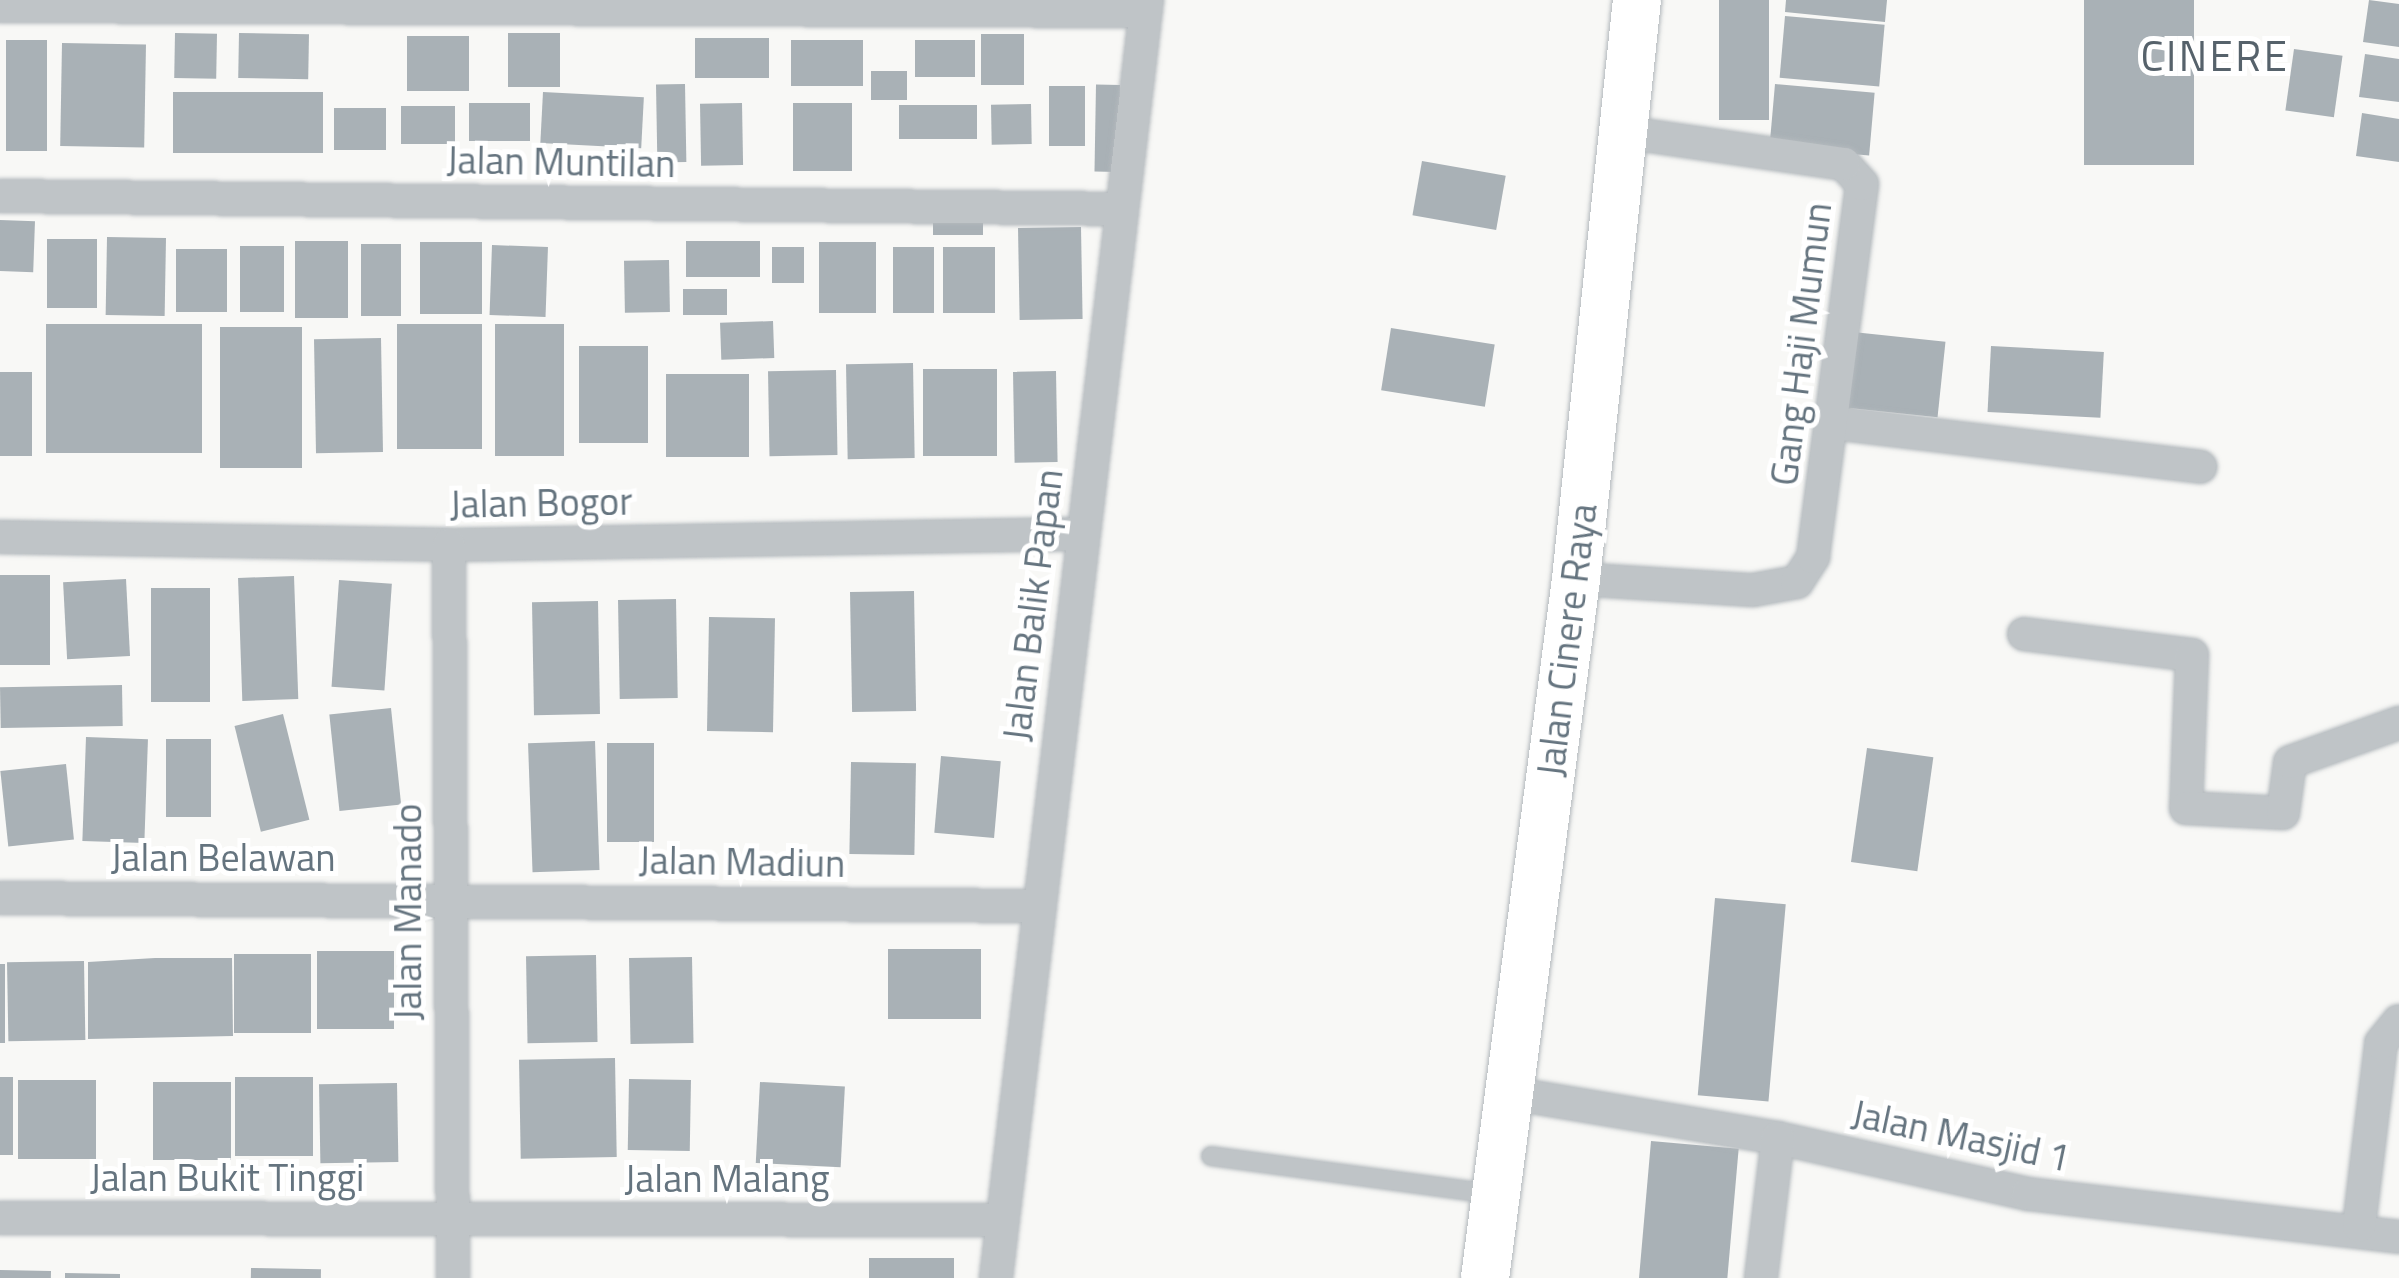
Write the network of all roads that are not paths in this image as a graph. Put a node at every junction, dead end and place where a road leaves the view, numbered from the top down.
1 (1637, 0) edge
2 (5, 4) edge
3 (1146, 6) edge
4 (1622, 132) junction
5 (0, 196) edge
6 (1122, 209) junction
7 (1833, 423) junction
8 (2200, 467) dead end
9 (1082, 534) junction
10 (0, 537) edge
11 (449, 545) junction
12 (1587, 580) junction
13 (2024, 634) dead end
14 (2399, 723) edge
15 (0, 898) edge
16 (446, 899) junction
17 (1037, 906) junction
18 (2399, 1021) edge
19 (1509, 1094) junction
20 (1778, 1138) junction
21 (1210, 1156) dead end
22 (1497, 1194) junction
23 (0, 1218) edge
24 (453, 1218) junction
25 (1000, 1220) junction
26 (2359, 1226) junction
27 (2399, 1237) edge
28 (453, 1278) edge
29 (996, 1278) edge
30 (1485, 1278) edge
31 (1761, 1278) edge

1 - 4 main road, Jalan Cinere Raya
2 - 3 street
3 - 6 street, Jalan Balik Papan
4 - 7 street, Gang Haji Mumun
4 - 12 main road, Jalan Cinere Raya
5 - 6 street, Jalan Muntilan
6 - 9 street, Jalan Balik Papan
7 - 8 street
7 - 12 street, Gang Haji Mumun
9 - 11 street, Jalan Bogor
9 - 17 street, Jalan Balik Papan
10 - 11 street, Jalan Bogor
11 - 16 street, Jalan Manado
12 - 19 main road, Jalan Cinere Raya
13 - 14 street
15 - 16 street, Jalan Belawan
16 - 17 street, Jalan Madiun
16 - 24 street, Jalan Manado
17 - 25 street, Jalan Balik Papan
18 - 26 street
19 - 20 street, Jalan Masjid 1
19 - 22 main road, Jalan Cinere Raya
20 - 26 street, Jalan Masjid 1
20 - 31 street
21 - 22 lane
22 - 30 main road, Jalan Cinere Raya
23 - 24 street, Jalan Bukit Tinggi
24 - 25 street, Jalan Malang
24 - 28 street, Jalan Manado
25 - 29 street, Jalan Balik Papan
26 - 27 street, Jalan Masjid 1

